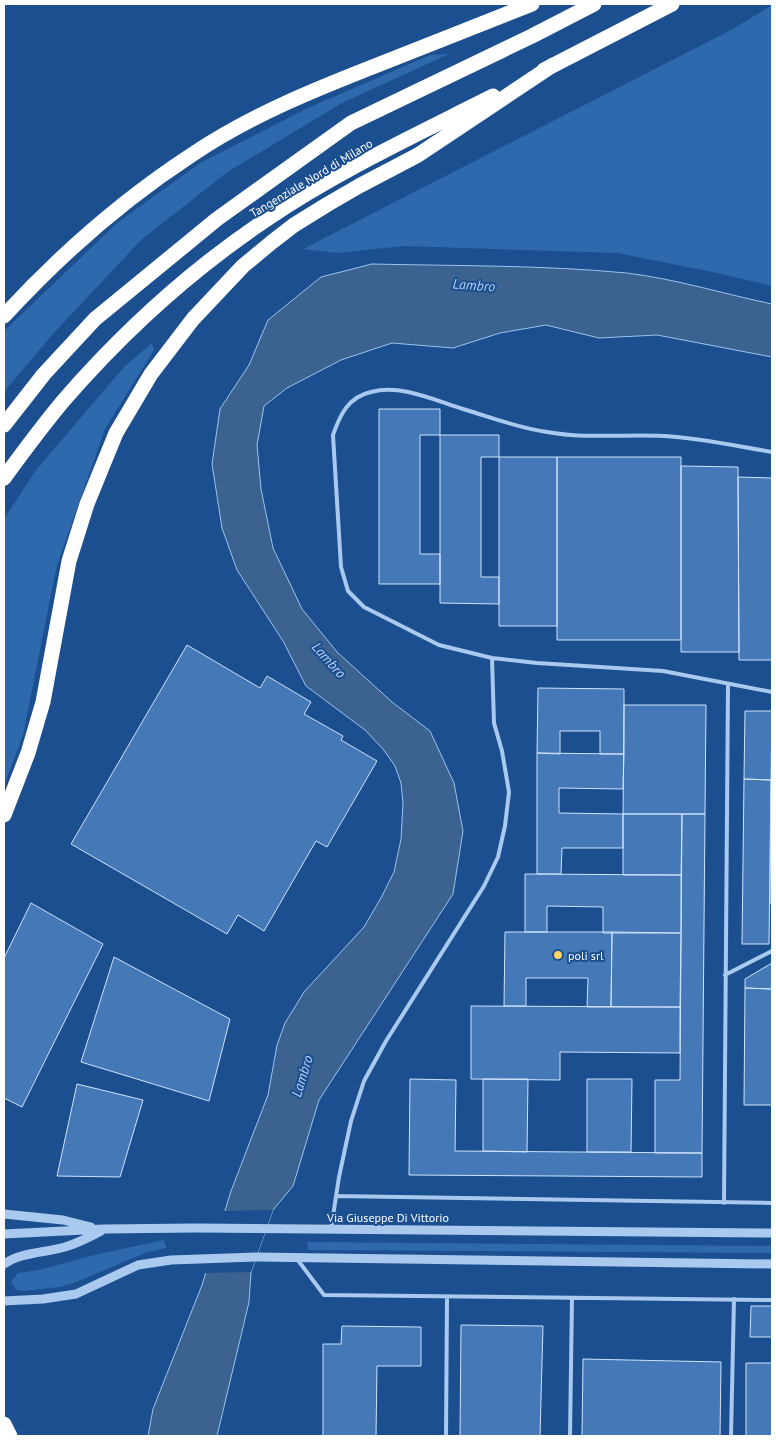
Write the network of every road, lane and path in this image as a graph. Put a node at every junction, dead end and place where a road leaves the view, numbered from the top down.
1 (532, 4) edge
2 (594, 4) edge
3 (672, 4) edge
4 (554, 65) junction
5 (4, 316) edge
6 (4, 425) edge
7 (772, 452) edge
8 (4, 478) edge
9 (492, 658) junction
10 (728, 684) junction
11 (772, 692) edge
12 (4, 815) edge
13 (772, 951) edge
14 (725, 974) junction
15 (336, 1196) junction
16 (724, 1203) junction
17 (772, 1203) edge
18 (4, 1214) edge
19 (104, 1229) junction
20 (331, 1229) junction
21 (772, 1233) edge
22 (4, 1234) edge
23 (296, 1258) junction
24 (4, 1264) edge
25 (772, 1264) edge
26 (448, 1297) junction
27 (572, 1298) junction
28 (734, 1300) junction
29 (772, 1300) edge
30 (4, 1301) edge
31 (4, 1424) edge
32 (10, 1436) edge
33 (446, 1436) edge
34 (570, 1436) edge
35 (731, 1436) edge

1 - 5 highway
2 - 6 highway, Tangenziale Nord di Milano
3 - 4 highway, Tangenziale Nord di Milano
4 - 8 highway, Tangenziale Nord di Milano
4 - 12 highway
7 - 9 lane
9 - 10 lane
9 - 15 lane
10 - 11 lane
10 - 14 lane
13 - 14 lane
14 - 16 lane
15 - 16 lane
15 - 20 lane
16 - 17 lane
18 - 19 street
19 - 20 street, Via Giuseppe Di Vittorio
19 - 22 street, Via Giuseppe Di Vittorio
19 - 24 street
20 - 21 street, Via Giuseppe Di Vittorio
23 - 25 street
23 - 26 lane
23 - 30 street
26 - 27 lane
26 - 33 lane
27 - 28 lane
27 - 34 lane
28 - 29 lane
28 - 35 lane
31 - 32 highway

